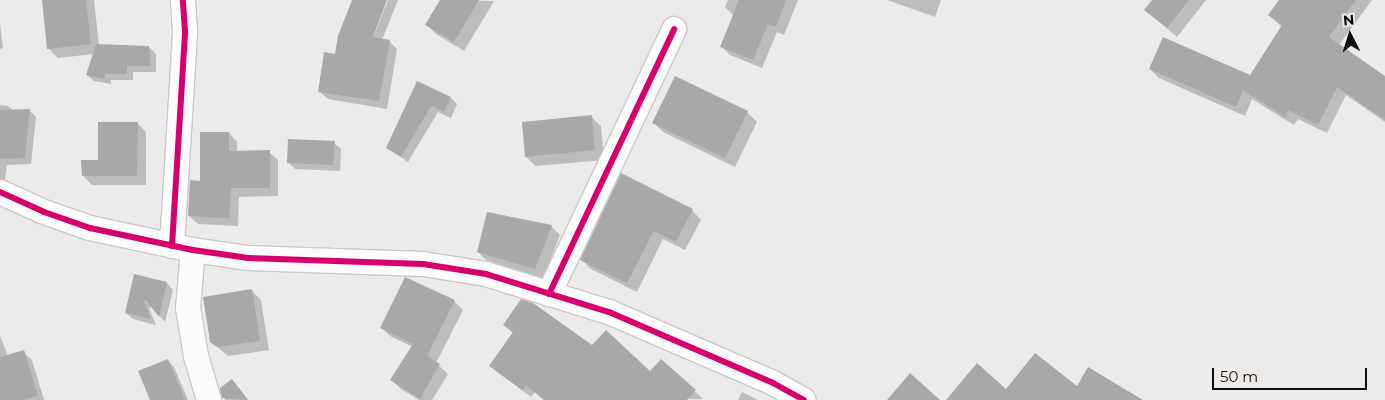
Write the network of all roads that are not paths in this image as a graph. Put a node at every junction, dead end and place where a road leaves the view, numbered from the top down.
1 (183, 0) edge
2 (674, 29) dead end
3 (0, 192) edge
4 (182, 248) junction
5 (549, 294) junction
6 (209, 400) edge
7 (804, 400) edge

1 - 4 street
2 - 5 street
3 - 4 street
4 - 5 street
4 - 6 street
5 - 7 street

